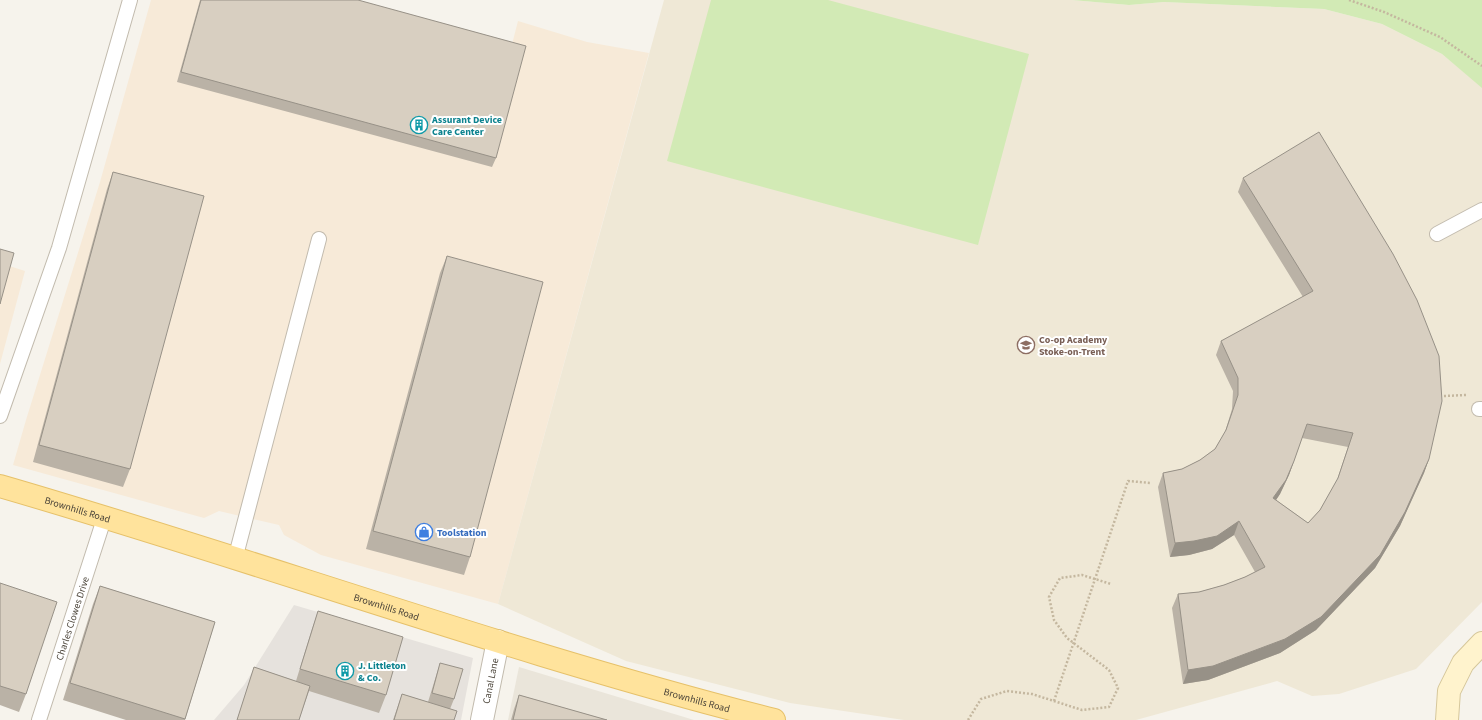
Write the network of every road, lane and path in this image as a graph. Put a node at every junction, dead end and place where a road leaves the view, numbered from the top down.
1 (130, 0) edge
2 (1350, 0) edge
3 (1482, 66) edge
4 (1482, 210) edge
5 (1437, 234) dead end
6 (319, 239) dead end
7 (1473, 394) dead end
8 (1444, 396) dead end
9 (0, 416) edge
10 (1151, 483) dead end
11 (0, 486) edge
12 (105, 516) junction
13 (235, 559) junction
14 (1095, 579) junction
15 (1111, 584) dead end
16 (498, 641) junction
17 (1073, 643) junction
18 (1482, 643) edge
19 (1054, 701) junction
20 (39, 720) edge
21 (482, 720) edge
22 (774, 720) edge
23 (968, 720) edge
24 (1447, 720) edge

1 - 9 lane
2 - 3 path
4 - 5 lane
6 - 13 lane
7 - 8 path
10 - 14 path
11 - 12 main road, Brownhills Road
12 - 13 main road, Brownhills Road
12 - 20 lane, Charles Clowes Drive
13 - 16 main road, Brownhills Road
14 - 15 path
14 - 17 path
14 - 17 path
16 - 21 street, Canal Lane
16 - 22 main road, Brownhills Road
17 - 19 path
17 - 19 path
18 - 24 street
19 - 23 path

